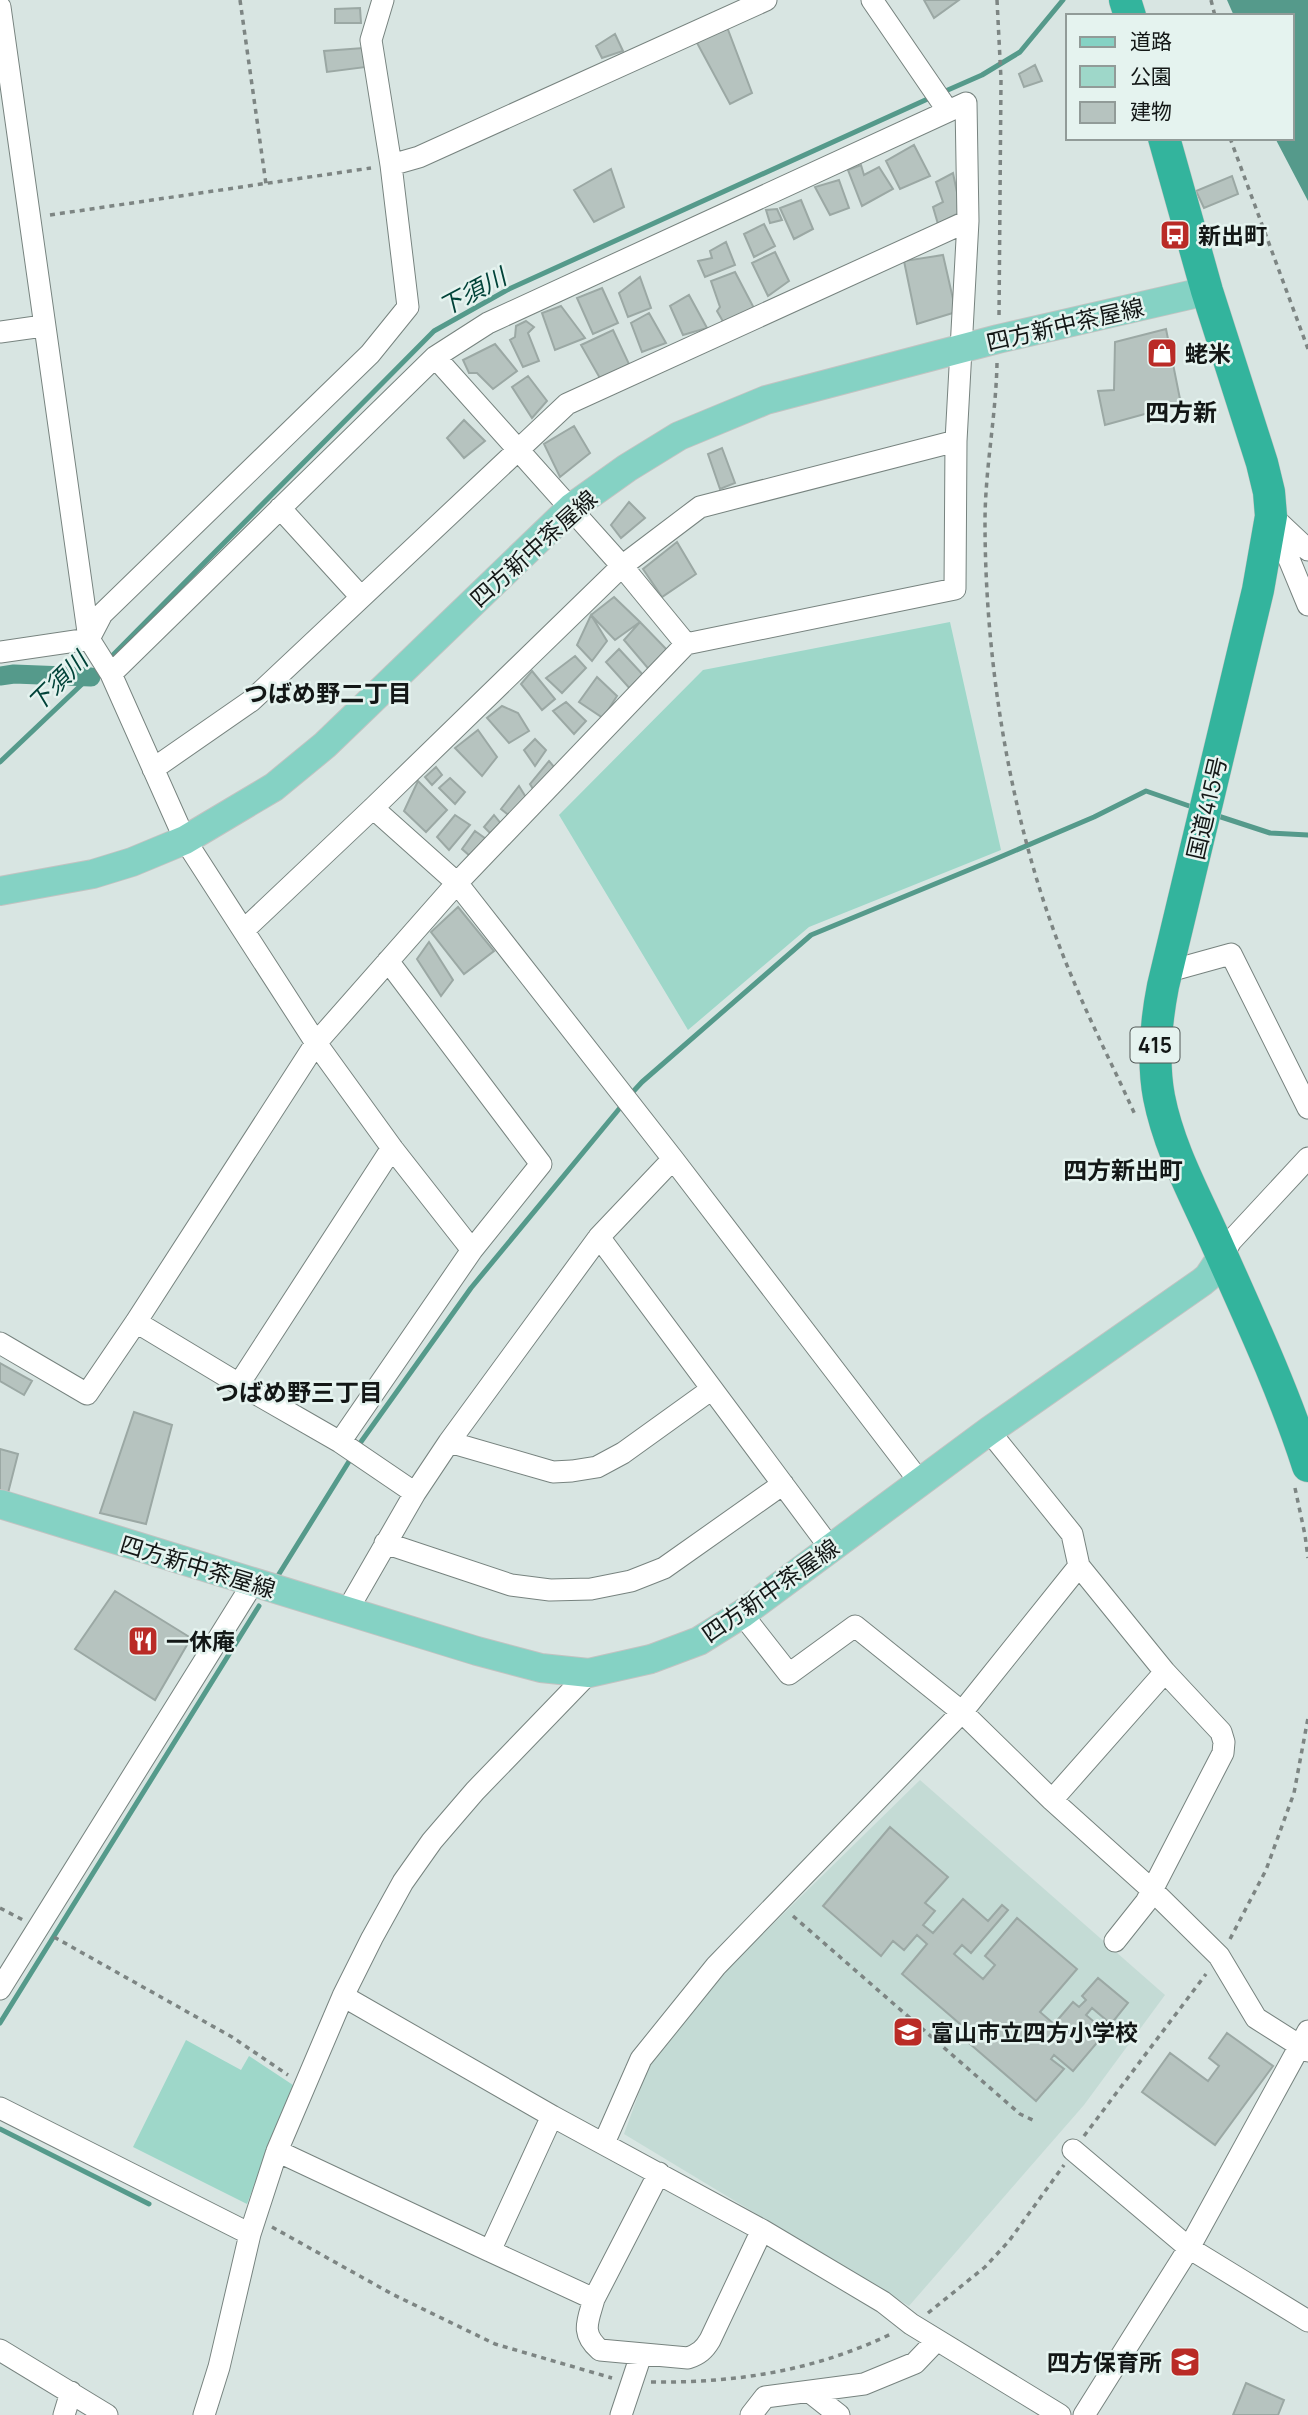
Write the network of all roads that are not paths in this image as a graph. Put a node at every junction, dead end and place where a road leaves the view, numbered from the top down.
1 (383, 0) edge
2 (766, 0) edge
3 (872, 0) edge
4 (0, 6) edge
5 (948, 111) junction
6 (1165, 140) edge
7 (391, 165) junction
8 (968, 221) junction
9 (1207, 291) junction
10 (43, 326) junction
11 (0, 332) edge
12 (962, 348) junction
13 (435, 357) junction
14 (956, 441) junction
15 (518, 448) junction
16 (280, 508) junction
17 (571, 508) junction
18 (1271, 516) junction
19 (1308, 550) edge
20 (622, 566) junction
21 (361, 597) junction
22 (1308, 605) edge
23 (89, 639) junction
24 (686, 644) junction
25 (0, 652) edge
26 (111, 674) junction
27 (153, 769) junction
28 (373, 808) junction
29 (185, 840) junction
30 (457, 883) junction
31 (0, 891) edge
32 (245, 929) junction
33 (388, 961) junction
34 (1166, 972) junction
35 (316, 1043) junction
36 (1308, 1108) edge
37 (392, 1148) junction
38 (1308, 1158) edge
39 (673, 1159) junction
40 (599, 1237) junction
41 (472, 1250) junction
42 (1222, 1256) junction
43 (136, 1322) junction
44 (0, 1343) edge
45 (239, 1384) junction
46 (712, 1389) junction
47 (989, 1431) junction
48 (340, 1442) junction
49 (449, 1442) junction
50 (1308, 1466) edge
51 (920, 1482) junction
52 (783, 1484) junction
53 (415, 1493) junction
54 (0, 1504) edge
55 (385, 1543) junction
56 (831, 1549) junction
57 (1079, 1566) junction
58 (253, 1583) junction
59 (347, 1611) junction
60 (742, 1614) junction
61 (1165, 1672) junction
62 (589, 1673) junction
63 (962, 1712) junction
64 (1052, 1800) junction
65 (1152, 1890) junction
66 (1115, 1941) dead end
67 (0, 1989) edge
68 (344, 1996) junction
69 (1305, 2042) edge
70 (0, 2108) edge
71 (552, 2116) junction
72 (604, 2143) junction
73 (1074, 2150) road end
74 (277, 2151) junction
75 (659, 2173) junction
76 (257, 2229) junction
77 (762, 2230) junction
78 (1189, 2248) junction
79 (490, 2251) junction
80 (594, 2299) junction
81 (1308, 2321) edge
82 (937, 2340) junction
83 (0, 2350) edge
84 (641, 2355) junction
85 (71, 2392) junction
86 (811, 2393) junction
87 (64, 2415) edge
88 (107, 2415) edge
89 (204, 2415) edge
90 (621, 2415) edge
91 (751, 2415) edge
92 (839, 2415) edge
93 (1060, 2415) edge
94 (1084, 2415) edge

1 - 7 street
2 - 7 street
3 - 5 street
4 - 10 street
5 - 8 street
5 - 13 street
6 - 9 highway, 国道415号 / 415
7 - 23 street
8 - 12 street
8 - 15 street
9 - 12 main road, 四方新中茶屋線
9 - 18 highway, 国道415号 / 415
10 - 11 street
10 - 23 street
12 - 14 street
12 - 17 main road, 四方新中茶屋線
13 - 15 street
13 - 16 street
14 - 20 street
14 - 24 street
15 - 17 street
15 - 21 street
16 - 21 street
16 - 26 street
17 - 20 street
17 - 29 main road, 四方新中茶屋線
18 - 19 street
18 - 22 street
18 - 34 highway, 国道415号 / 415
20 - 24 street
20 - 28 street
21 - 27 street
23 - 25 street
23 - 26 street
24 - 30 street
26 - 27 street
27 - 29 street
28 - 30 street
28 - 32 street
29 - 31 main road, 四方新中茶屋線
29 - 32 street
30 - 33 street
30 - 39 street
32 - 35 street
33 - 35 street
33 - 41 street
34 - 36 street
34 - 42 highway, 国道415号 / 415
35 - 37 street
35 - 43 street
37 - 41 street
37 - 45 street
38 - 42 street
39 - 40 street
39 - 51 street
40 - 46 street
40 - 49 street
41 - 48 street
42 - 47 main road, 四方新中茶屋線
42 - 50 highway, 国道415号 / 415
43 - 44 street
43 - 45 street
45 - 48 street
46 - 49 street
46 - 52 street
47 - 51 main road, 四方新中茶屋線
47 - 57 street
48 - 53 street
49 - 53 street
51 - 56 main road, 四方新中茶屋線
52 - 55 street
52 - 56 street
53 - 55 street
54 - 58 main road, 四方新中茶屋線
55 - 59 street
56 - 60 main road, 四方新中茶屋線
57 - 61 street
57 - 63 street
58 - 59 main road, 四方新中茶屋線
58 - 67 street
59 - 62 main road, 四方新中茶屋線
60 - 62 main road, 四方新中茶屋線
60 - 63 street
61 - 64 street
61 - 65 street
62 - 68 street
63 - 64 street
63 - 72 street
64 - 65 street
65 - 66 street
65 - 69 street
68 - 71 street
68 - 74 street
69 - 78 street
70 - 76 street
71 - 72 street
71 - 79 street
72 - 75 street
73 - 78 street
74 - 76 street
74 - 79 street
75 - 77 street
75 - 80 street
76 - 89 street
77 - 82 street
77 - 84 street
78 - 81 street
78 - 94 street
79 - 80 street
80 - 84 street
82 - 86 street
82 - 93 street
83 - 85 street
84 - 90 street
85 - 87 street
85 - 88 street
86 - 91 street
86 - 92 street

